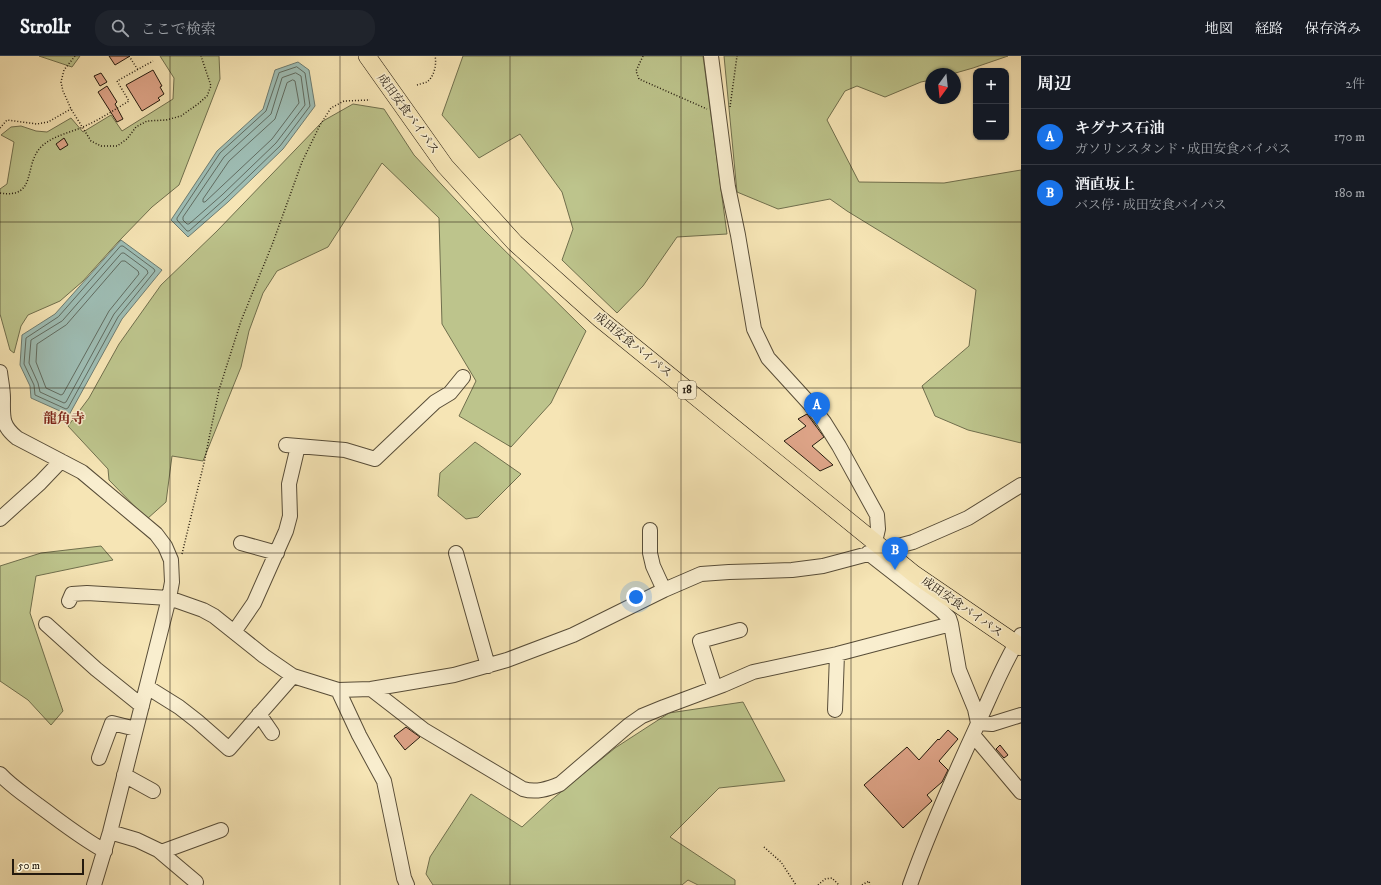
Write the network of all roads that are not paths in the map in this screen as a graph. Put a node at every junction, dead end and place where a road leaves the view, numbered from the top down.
1 (366, 56) edge
2 (711, 56) edge
3 (0, 372) edge
4 (463, 377) dead end
5 (61, 461) junction
6 (1021, 485) edge
7 (0, 519) edge
8 (650, 530) dead end
9 (241, 543) dead end
10 (876, 548) junction
11 (277, 553) junction
12 (456, 553) dead end
13 (664, 590) junction
14 (169, 598) junction
15 (69, 601) dead end
16 (46, 624) dead end
17 (951, 624) junction
18 (740, 630) dead end
19 (234, 632) junction
20 (1019, 642) edge
21 (837, 654) junction
22 (488, 666) junction
23 (293, 676) junction
24 (147, 687) junction
25 (715, 688) junction
26 (371, 689) junction
27 (338, 690) junction
28 (142, 706) junction
29 (835, 710) dead end
30 (259, 714) junction
31 (1021, 715) edge
32 (136, 728) junction
33 (975, 729) junction
34 (272, 733) dead end
35 (99, 758) dead end
36 (0, 774) edge
37 (124, 775) junction
38 (153, 791) dead end
39 (1021, 792) edge
40 (221, 830) dead end
41 (110, 832) junction
42 (105, 850) junction
43 (160, 852) junction
44 (196, 882) dead end
45 (96, 884) edge
46 (407, 885) edge
47 (910, 885) edge

1 - 10 main road, 成田安食バイパス / 18
2 - 10 street
3 - 5 street
4 - 11 street
5 - 7 street
5 - 14 street
6 - 10 street
8 - 13 street
9 - 11 street
10 - 13 street
10 - 17 street
10 - 20 main road, 成田安食バイパス / 18
11 - 19 street
12 - 22 street
13 - 22 street
14 - 15 street
14 - 19 street
14 - 24 street
16 - 28 street
17 - 21 street
17 - 33 street
18 - 25 street
19 - 23 street
20 - 33 street
21 - 25 street
21 - 29 street
22 - 26 street
23 - 27 street
23 - 30 street
24 - 28 street
24 - 30 street
25 - 26 street
26 - 27 street
27 - 46 street
28 - 32 street
30 - 34 street
31 - 33 street
32 - 35 street
32 - 37 street
33 - 39 street
33 - 47 street
36 - 42 street
37 - 38 street
37 - 41 street
40 - 43 street
41 - 42 street
41 - 43 street
42 - 45 street
43 - 44 street

